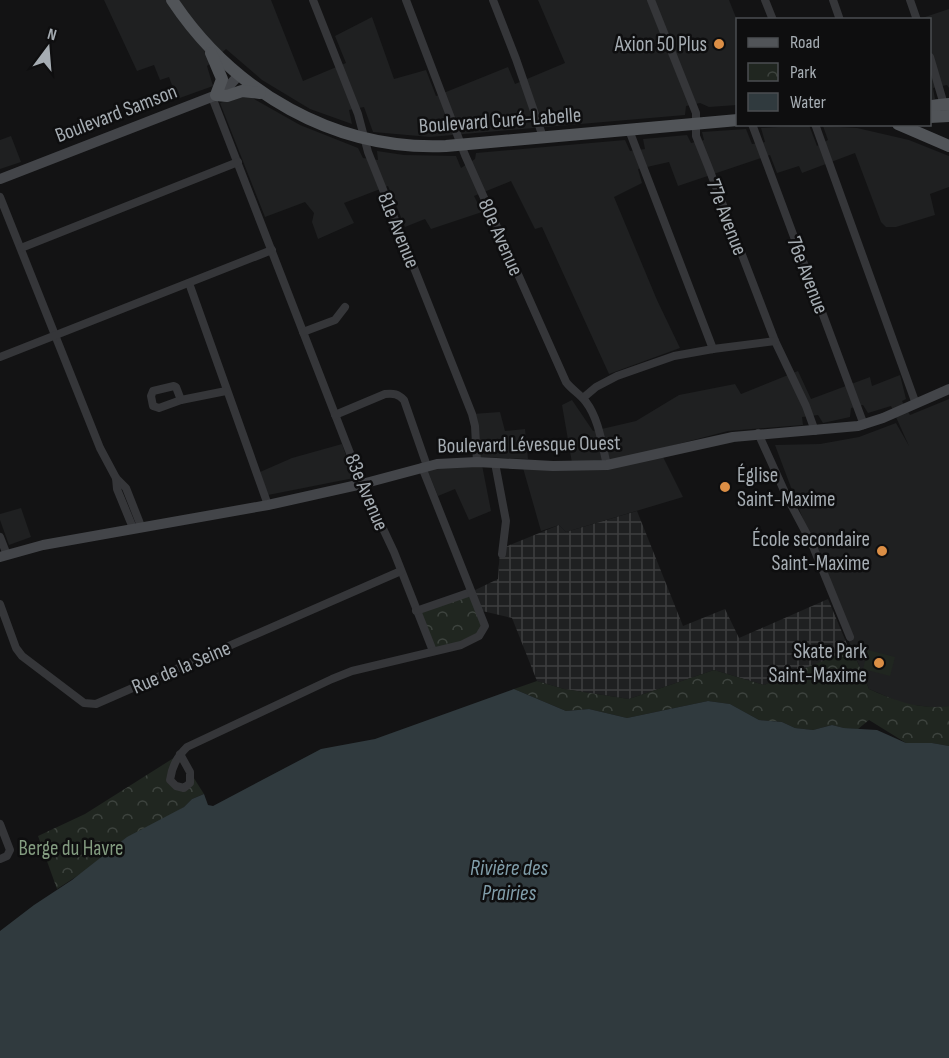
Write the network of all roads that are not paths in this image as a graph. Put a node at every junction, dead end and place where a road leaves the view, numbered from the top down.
1 (172, 0) edge
2 (313, 0) edge
3 (406, 0) edge
4 (493, 0) edge
5 (651, 0) edge
6 (765, 0) edge
7 (833, 0) edge
8 (910, 0) edge
9 (772, 18) edge
10 (839, 18) edge
11 (916, 18) edge
12 (208, 46) junction
13 (931, 60) edge
14 (239, 75) junction
15 (263, 94) junction
16 (214, 96) junction
17 (931, 106) edge
18 (947, 110) edge
19 (931, 117) edge
20 (736, 120) edge
21 (696, 124) junction
22 (753, 126) edge
23 (816, 126) edge
24 (903, 126) edge
25 (629, 130) junction
26 (543, 137) junction
27 (365, 138) junction
28 (461, 145) junction
29 (949, 146) edge
30 (238, 162) junction
31 (0, 180) edge
32 (0, 197) edge
33 (21, 248) junction
34 (272, 250) junction
35 (189, 283) junction
36 (345, 306) dead end
37 (303, 332) junction
38 (54, 335) junction
39 (775, 341) junction
40 (713, 348) junction
41 (0, 357) edge
42 (949, 389) edge
43 (226, 391) junction
44 (583, 398) junction
45 (181, 400) dead end
46 (916, 404) junction
47 (335, 415) junction
48 (864, 425) junction
49 (814, 431) junction
50 (758, 434) junction
51 (477, 462) junction
52 (495, 463) junction
53 (607, 465) junction
54 (424, 466) junction
55 (362, 484) junction
56 (268, 505) junction
57 (137, 527) junction
58 (0, 537) edge
59 (502, 554) dead end
60 (3, 556) edge
61 (401, 571) junction
62 (471, 592) junction
63 (0, 604) edge
64 (416, 611) junction
65 (850, 637) dead end
66 (433, 651) junction
67 (180, 754) dead end
68 (0, 824) edge
69 (0, 859) edge

1 - 12 main road, Boulevard Curé-Labelle
2 - 27 street, 81e Avenue
3 - 28 street, 80e Avenue
4 - 26 street
5 - 21 street, 77e Avenue
6 - 9 street
7 - 10 street
8 - 11 street
12 - 14 main road, Boulevard Curé-Labelle
12 - 16 main road
13 - 18 street
14 - 15 main road, Boulevard Curé-Labelle
14 - 16 street, Boulevard Samson
15 - 16 main road
15 - 27 main road, Boulevard Curé-Labelle
16 - 30 street, 83e Avenue
16 - 31 street, Boulevard Samson
17 - 18 main road
18 - 19 main road
20 - 21 main road, Boulevard Curé-Labelle
21 - 25 main road, Boulevard Curé-Labelle
21 - 39 street, 77e Avenue
22 - 48 street, 76e Avenue
23 - 46 street
24 - 29 main road
25 - 26 main road, Boulevard Curé-Labelle
25 - 40 street
26 - 28 main road, Boulevard Curé-Labelle
27 - 28 main road, Boulevard Curé-Labelle
27 - 51 street, 81e Avenue
28 - 44 street, 80e Avenue
30 - 33 street
30 - 34 street, 83e Avenue
32 - 33 street
33 - 38 street
34 - 35 street
34 - 37 street, 83e Avenue
35 - 38 street
35 - 43 street
36 - 37 street
37 - 47 street, 83e Avenue
38 - 41 street
38 - 57 street
39 - 40 street
39 - 49 street, 77e Avenue
40 - 44 street
42 - 46 street, Boulevard Lévesque Ouest
43 - 45 street
43 - 56 street
44 - 53 street, 80e Avenue
46 - 48 street, Boulevard Lévesque Ouest
47 - 54 street
47 - 55 street, 83e Avenue
48 - 49 street, Boulevard Lévesque Ouest
49 - 50 street, Boulevard Lévesque Ouest
50 - 53 street, Boulevard Lévesque Ouest
50 - 65 street
51 - 52 street, Boulevard Lévesque Ouest
51 - 54 street, Boulevard Lévesque Ouest
52 - 53 street, Boulevard Lévesque Ouest
52 - 59 street
54 - 55 street, Boulevard Lévesque Ouest
54 - 62 street
55 - 56 street, Boulevard Lévesque Ouest
55 - 61 street, 83e Avenue
56 - 57 street, Boulevard Lévesque Ouest
57 - 60 street, Boulevard Lévesque Ouest
58 - 60 street
61 - 63 street, Rue de la Seine
61 - 64 street, 83e Avenue
62 - 64 street
62 - 66 street
64 - 66 street, 83e Avenue
66 - 67 street
68 - 69 street

